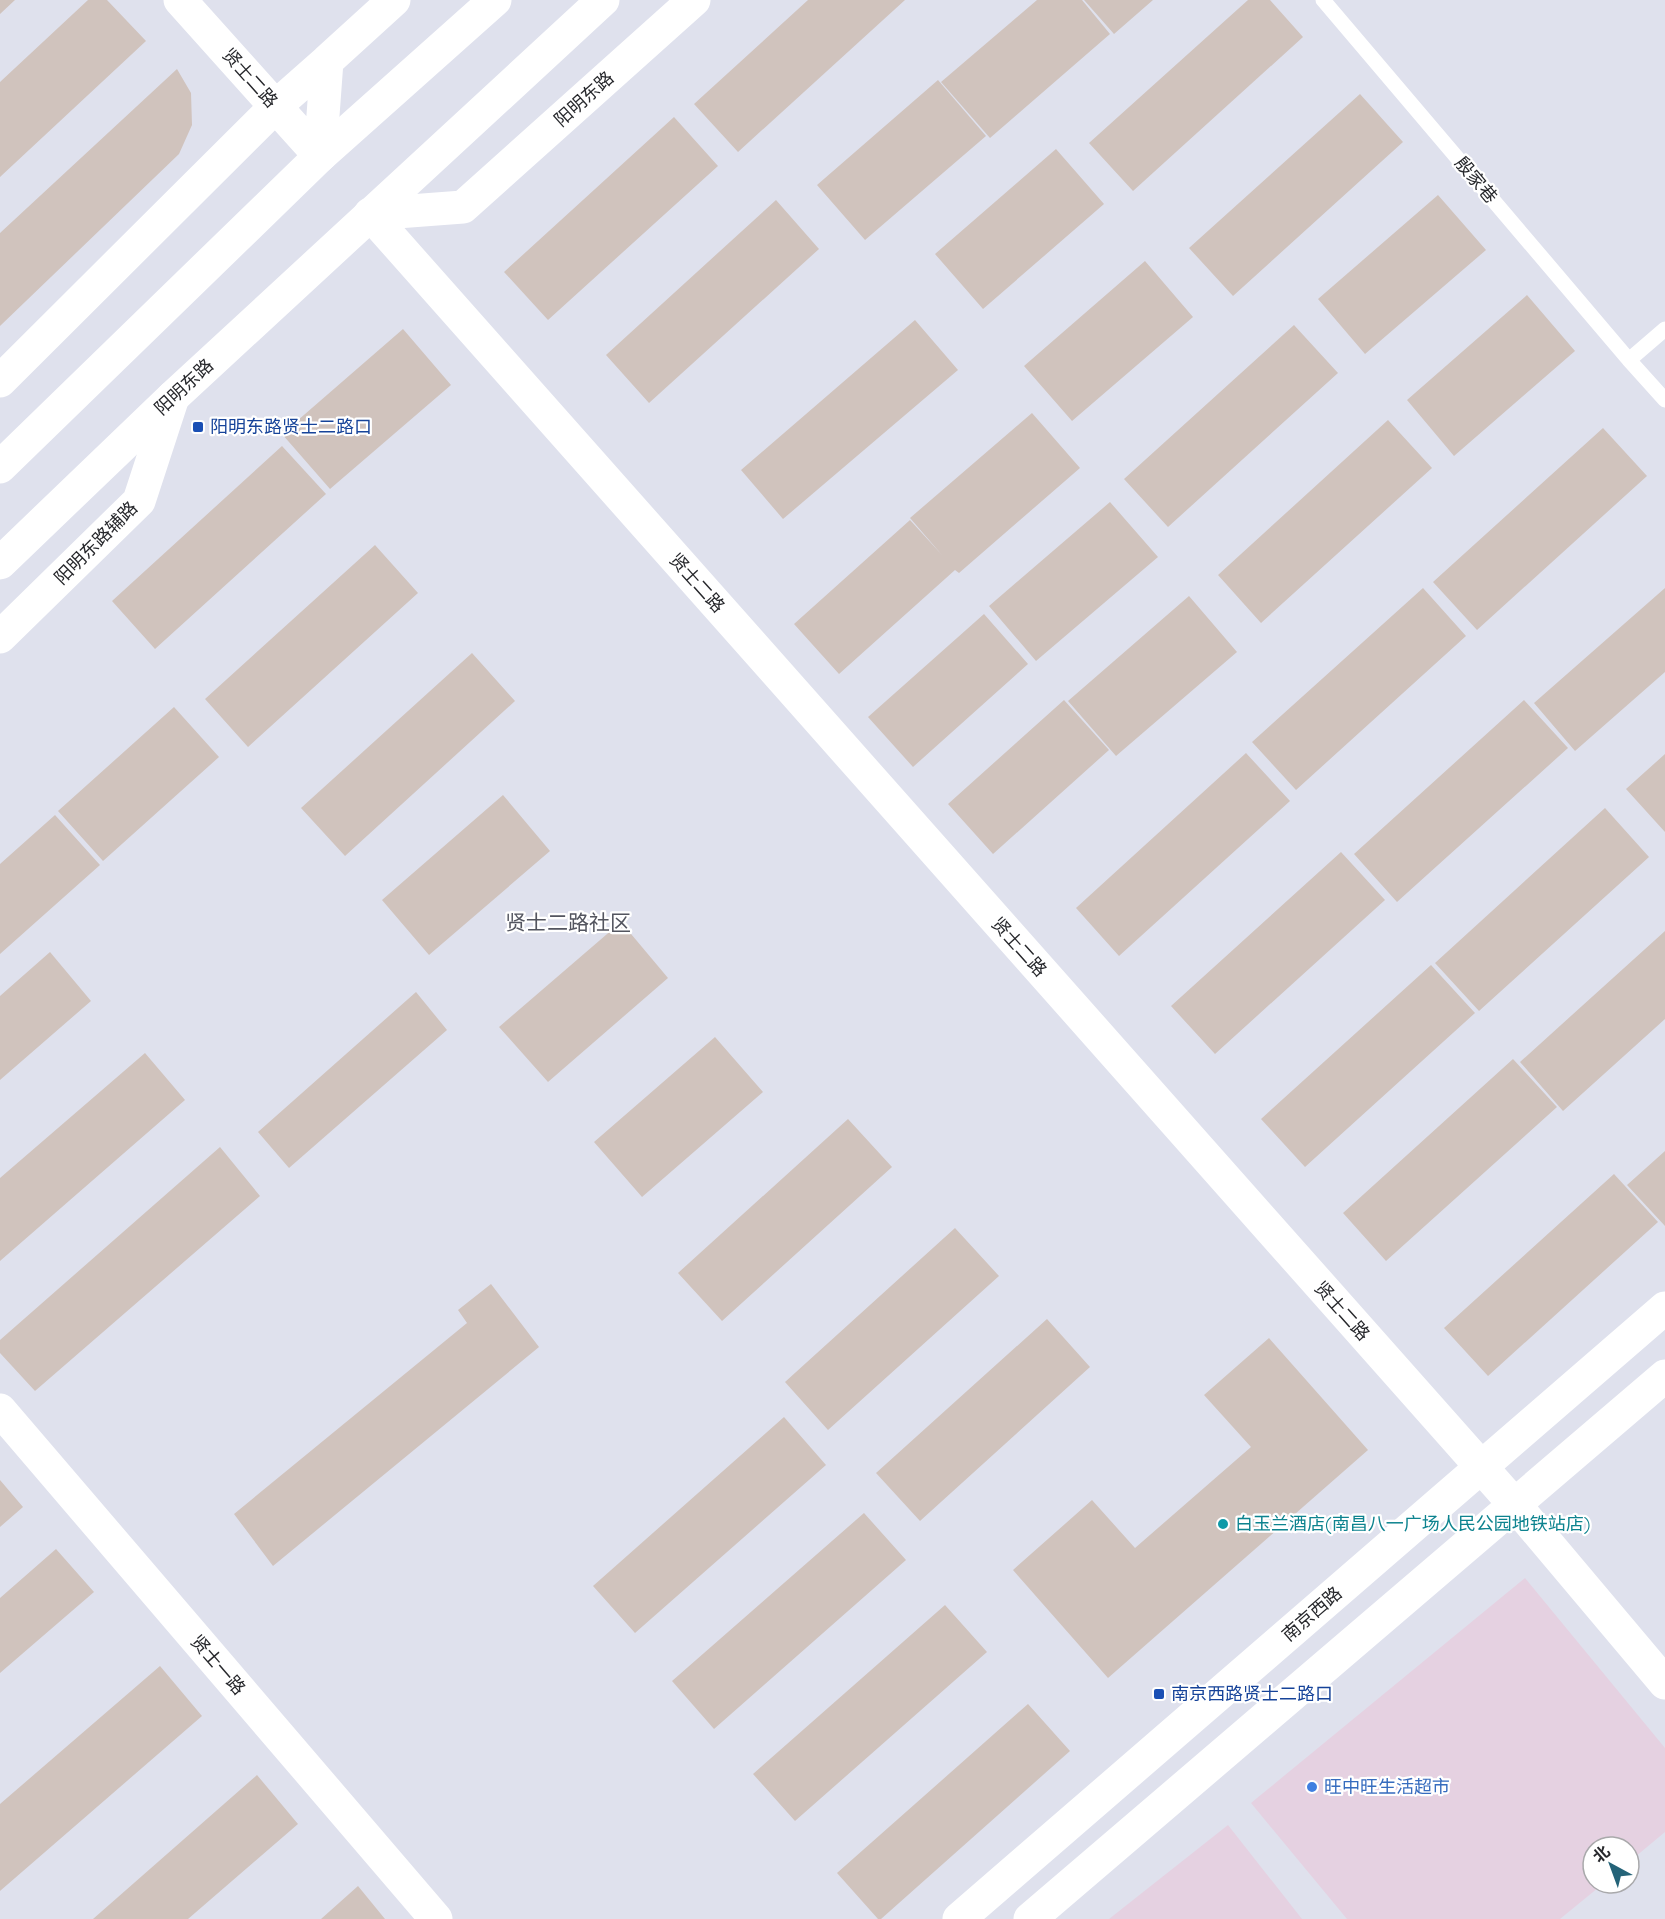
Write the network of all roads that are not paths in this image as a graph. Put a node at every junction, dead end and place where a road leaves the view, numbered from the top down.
1 (180, 0) edge
2 (394, 0) edge
3 (495, 0) edge
4 (603, 0) edge
5 (694, 0) edge
6 (1323, 0) edge
7 (327, 61) junction
8 (273, 103) junction
9 (219, 151) dead end
10 (320, 156) junction
11 (369, 214) junction
12 (1665, 329) edge
13 (1629, 360) junction
14 (0, 381) edge
15 (173, 397) junction
16 (1665, 400) edge
17 (0, 467) edge
18 (0, 563) edge
19 (0, 636) edge
20 (1665, 1308) edge
21 (1665, 1376) edge
22 (0, 1410) edge
23 (1481, 1468) junction
24 (1515, 1505) junction
25 (1665, 1683) edge
26 (436, 1919) edge
27 (959, 1919) edge
28 (1030, 1919) edge

1 - 8 main road, 贤士二路
2 - 7 main road
3 - 10 main road
4 - 11 main road, 阳明东路
5 - 11 main road, 阳明东路
6 - 13 lane, 殷家巷
7 - 8 main road
7 - 10 main road
8 - 9 lane
8 - 10 main road, 贤士二路
8 - 14 main road
10 - 17 main road
11 - 15 main road, 阳明东路
11 - 23 main road, 贤士二路
12 - 13 lane
13 - 16 lane, 殷家巷
15 - 18 main road, 阳明东路
15 - 19 main road, 阳明东路辅路
20 - 23 main road, 南京西路
21 - 24 main road
22 - 26 main road, 贤士一路
23 - 24 main road, 贤士二路
23 - 27 main road, 南京西路
24 - 25 main road, 贤士二路
24 - 28 main road

